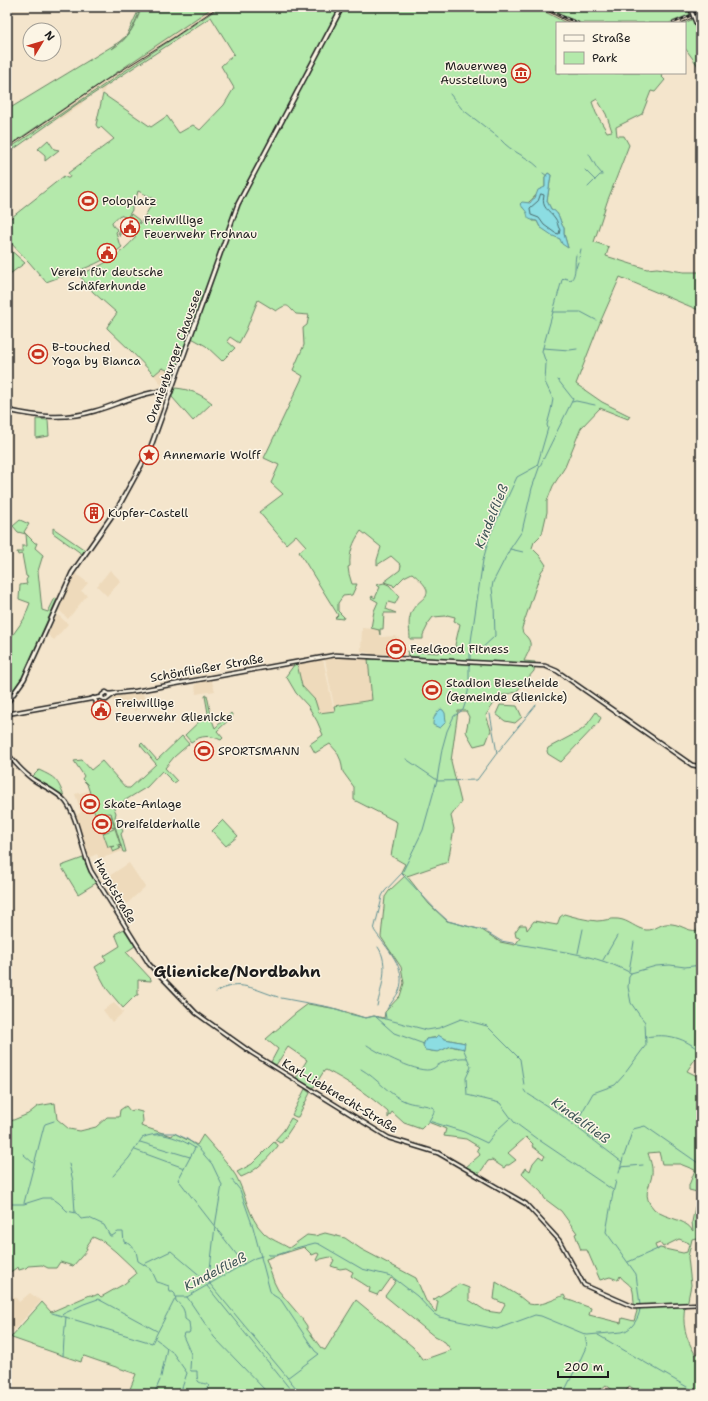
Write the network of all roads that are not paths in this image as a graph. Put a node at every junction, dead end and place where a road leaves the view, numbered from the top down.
1 (342, 7) edge
2 (690, 8) edge
3 (701, 36) edge
4 (172, 387) junction
5 (7, 410) edge
6 (102, 696) junction
7 (109, 696) junction
8 (93, 698) junction
9 (7, 702) edge
10 (96, 705) dead end
11 (7, 714) edge
12 (7, 754) edge
13 (701, 765) edge
14 (151, 967) joint
15 (701, 1304) edge

1 - 4 main road, Oranienburger Chaussee
2 - 3 street, bridge
4 - 5 street
4 - 9 main road, Oranienburger Chaussee
6 - 7 street
6 - 7 street
6 - 8 street
7 - 13 street, Schönfließer Straße
8 - 10 street
8 - 11 street
12 - 14 street, Hauptstraße
14 - 15 street, Karl-Liebknecht-Straße

